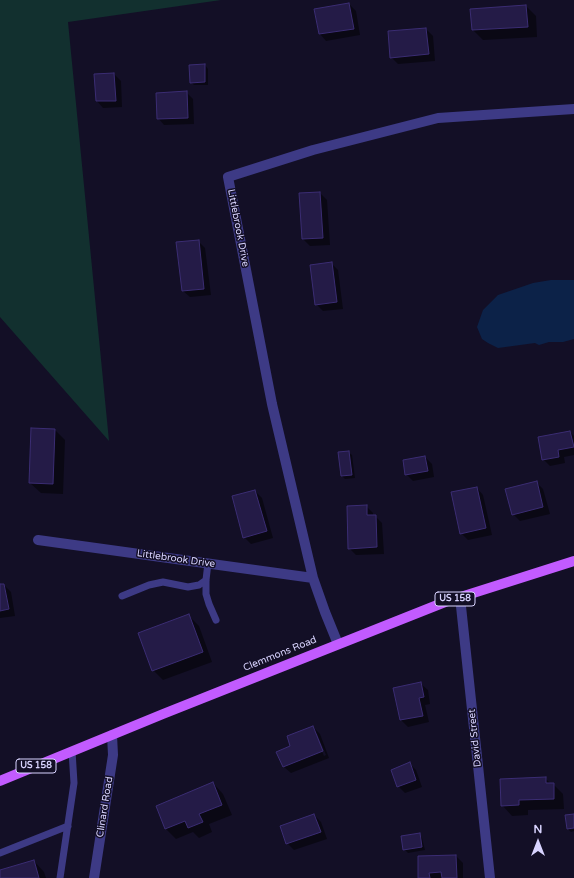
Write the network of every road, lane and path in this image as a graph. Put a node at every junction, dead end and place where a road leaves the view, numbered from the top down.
1 (574, 109) edge
2 (38, 540) dead end
3 (574, 561) edge
4 (208, 563) junction
5 (313, 578) junction
6 (206, 580) junction
7 (122, 596) dead end
8 (460, 597) junction
9 (216, 620) dead end
10 (338, 644) junction
11 (112, 735) junction
12 (72, 751) junction
13 (0, 781) edge
14 (68, 826) junction
15 (0, 853) edge
16 (60, 878) edge
17 (94, 878) edge
18 (490, 878) edge

1 - 5 street, Littlebrook Drive
2 - 4 street, Littlebrook Drive
3 - 8 main road, Clemmons Road / US 158
4 - 5 street, Littlebrook Drive
4 - 6 lane
5 - 10 street, Littlebrook Drive
6 - 7 lane
6 - 9 lane
8 - 10 main road, Clemmons Road / US 158
8 - 18 street, David Street
10 - 11 main road, Clemmons Road / US 158
11 - 12 main road, Clemmons Road / US 158
11 - 17 street, Clinard Road
12 - 13 main road, Clemmons Road / US 158
12 - 14 lane
14 - 15 lane
14 - 16 lane

